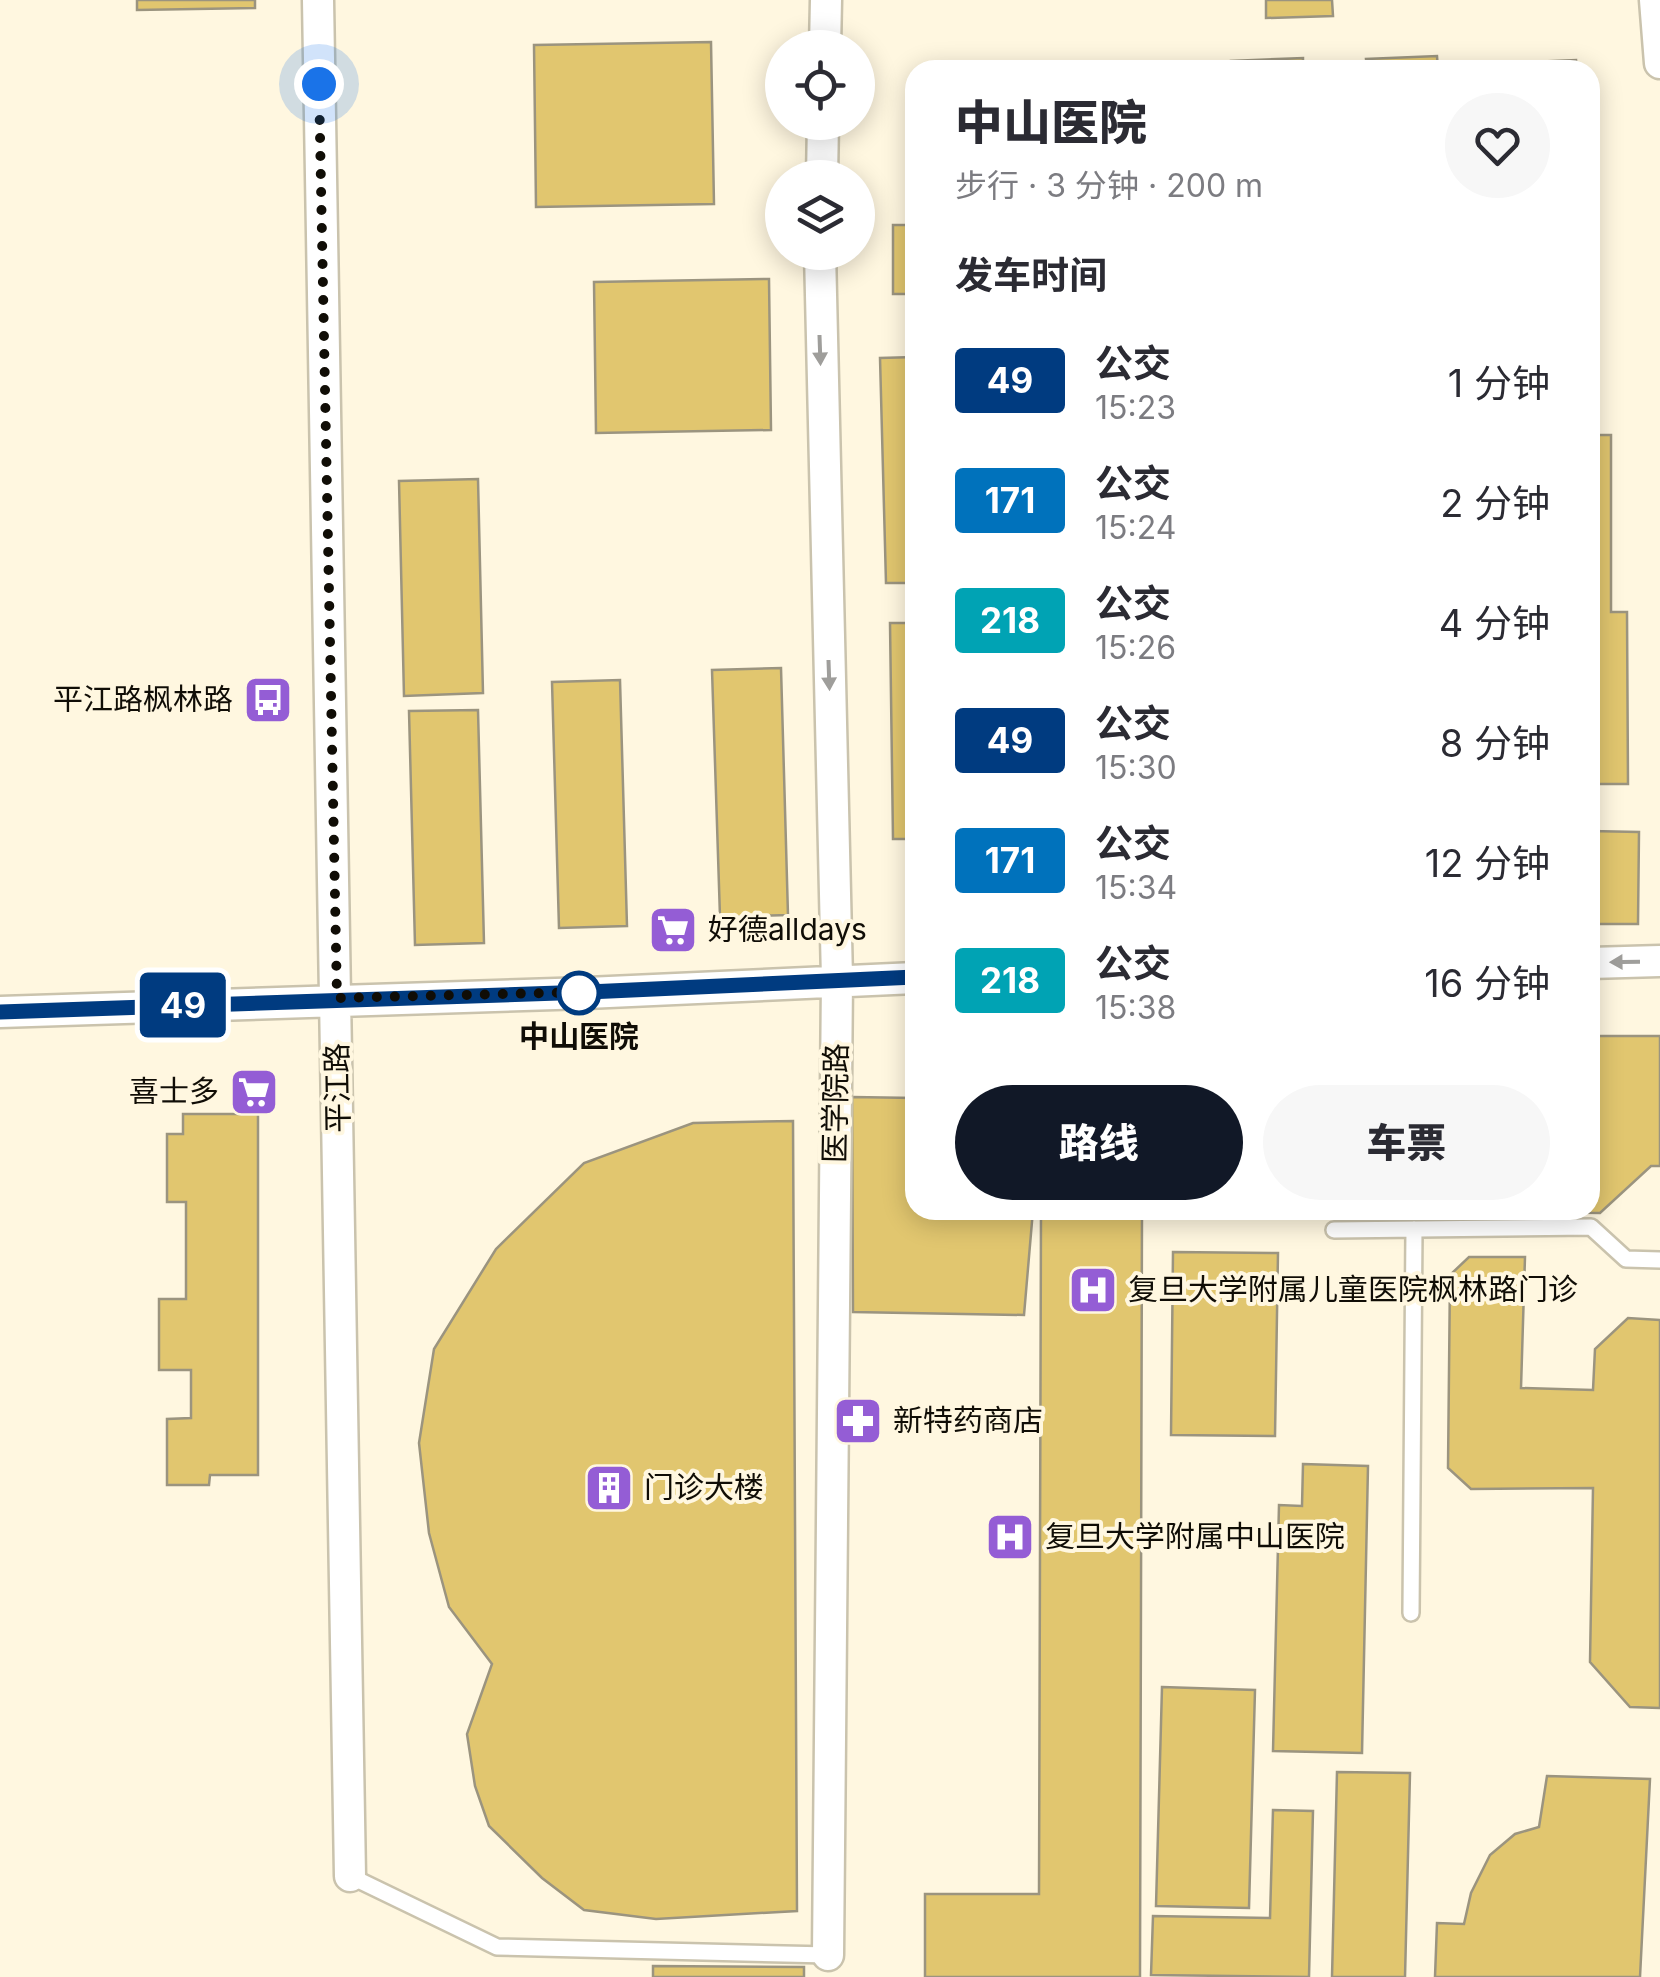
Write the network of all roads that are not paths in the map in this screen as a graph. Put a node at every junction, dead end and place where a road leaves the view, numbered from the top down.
1 (318, 0) edge
2 (826, 0) edge
3 (1655, 0) edge
4 (825, 30) edge
5 (1660, 63) edge
6 (820, 270) edge
7 (1660, 961) edge
8 (1600, 963) edge
9 (905, 978) edge
10 (838, 979) junction
11 (337, 998) junction
12 (0, 1012) edge
13 (1414, 1229) junction
14 (1334, 1230) dead end
15 (1660, 1260) edge
16 (1411, 1614) dead end
17 (350, 1876) joint
18 (828, 1954) joint

1 - 11 street, 平江路
2 - 4 street
3 - 5 street
6 -> 10 street, 医学院路
7 -> 8 street
9 - 10 street
10 - 11 street
10 - 18 street, 医学院路
11 - 12 street
11 - 17 street, 平江路
13 - 14 lane
13 - 15 lane
13 - 16 lane
17 - 18 lane

